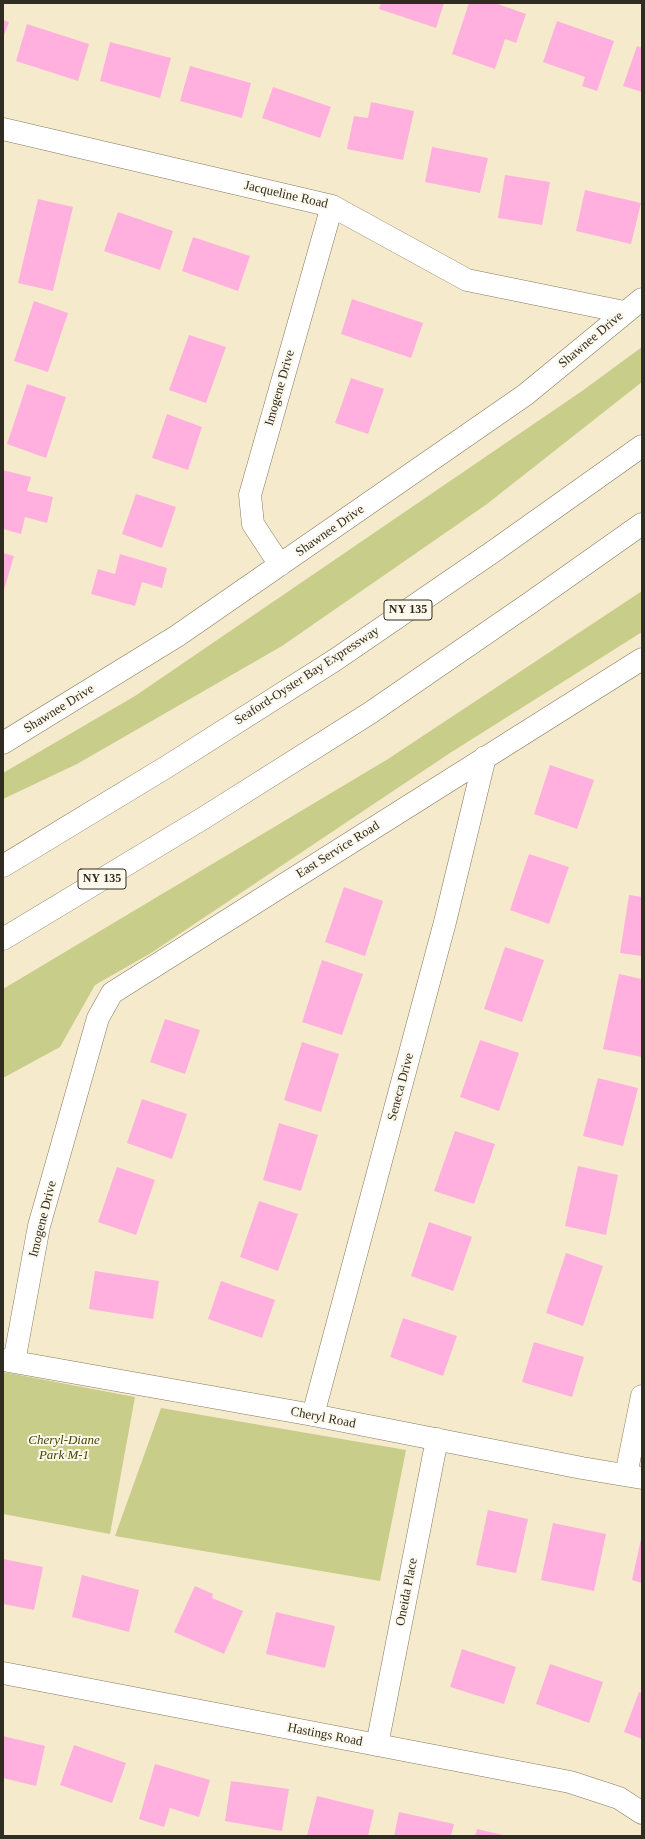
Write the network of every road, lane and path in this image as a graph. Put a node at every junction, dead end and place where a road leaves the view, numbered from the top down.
1 (3, 129) edge
2 (332, 206) junction
3 (642, 299) edge
4 (624, 312) junction
5 (642, 446) edge
6 (642, 524) edge
7 (642, 538) edge
8 (280, 566) junction
9 (530, 603) junction
10 (642, 659) edge
11 (3, 744) edge
12 (485, 757) junction
13 (168, 766) junction
14 (202, 819) junction
15 (3, 848) edge
16 (3, 866) edge
17 (3, 939) edge
18 (3, 955) edge
19 (81, 1079) joint
20 (9, 1361) edge
21 (642, 1396) edge
22 (313, 1415) junction
23 (437, 1439) junction
24 (634, 1476) edge
25 (3, 1673) edge
26 (377, 1745) junction
27 (642, 1813) edge

1 - 2 main road, Jacqueline Road
2 - 4 main road, Jacqueline Road
2 - 8 main road, Imogene Drive
3 - 4 main road, Shawnee Drive
4 - 8 main road, Shawnee Drive
5 - 13 main road, Seaford-Oyster Bay Expressway / NY 135
6 - 9 main road, NY 135
7 - 9 main road
8 - 11 main road, Shawnee Drive
9 - 14 main road, NY 135
10 - 12 main road, East Service Road
12 - 19 main road, East Service Road
12 - 22 main road, Seneca Drive
13 - 15 main road
13 - 16 main road, Seaford-Oyster Bay Expressway / NY 135
14 - 17 main road, NY 135
14 - 18 main road
19 - 20 main road, Imogene Drive
20 - 22 main road, Cheryl Road
21 - 24 main road
22 - 23 main road, Cheryl Road
23 - 24 main road, Cheryl Road
23 - 26 main road, Oneida Place
25 - 26 main road, Hastings Road
26 - 27 main road, Hastings Road

